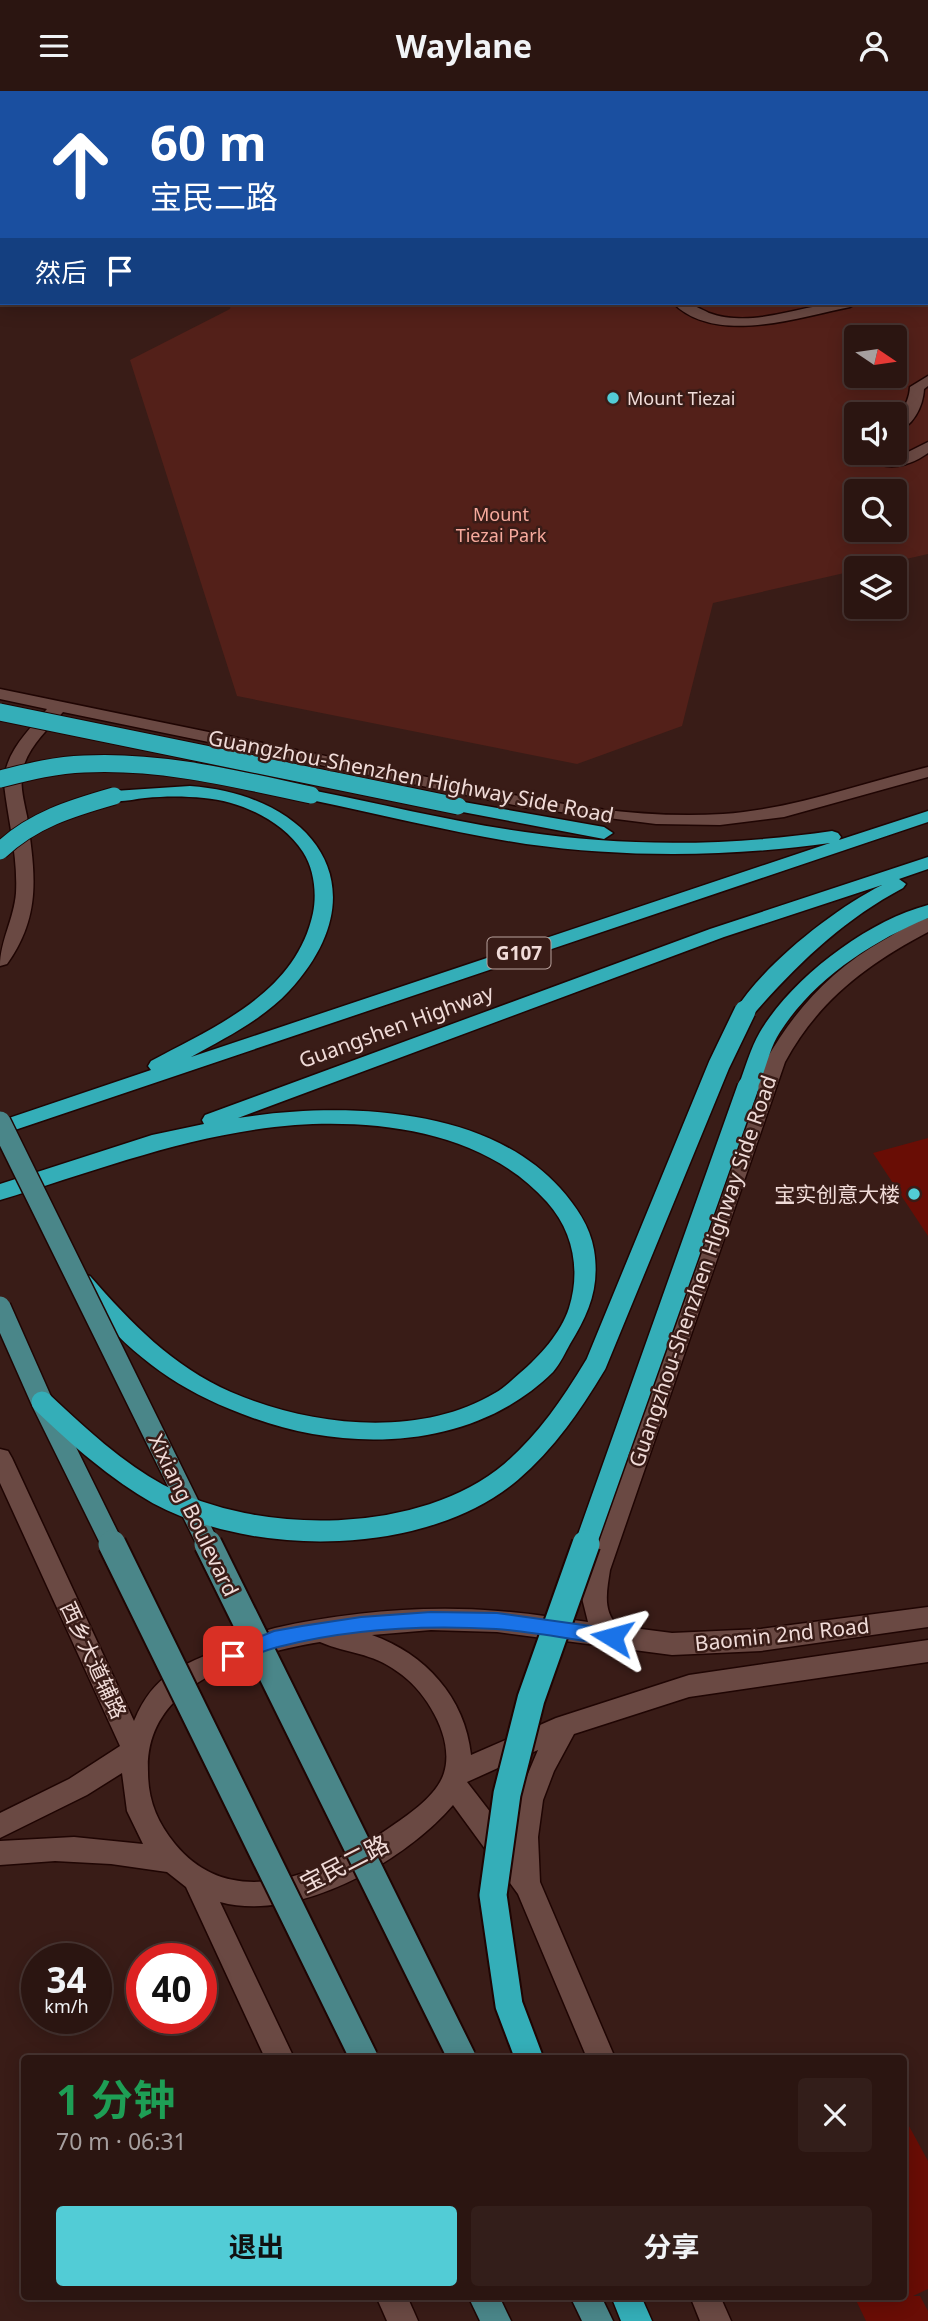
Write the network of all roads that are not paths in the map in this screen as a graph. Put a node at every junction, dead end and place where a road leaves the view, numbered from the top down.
1 (684, 305) edge
2 (840, 305) edge
3 (928, 380) edge
4 (907, 418) edge
5 (928, 446) edge
6 (907, 459) edge
7 (0, 694) edge
8 (58, 706) junction
9 (0, 712) edge
10 (928, 772) edge
11 (0, 779) edge
12 (928, 816) edge
13 (885, 828) junction
14 (678, 847) junction
15 (0, 851) edge
16 (928, 863) edge
17 (928, 869) edge
18 (928, 911) edge
19 (928, 924) edge
20 (0, 960) edge
21 (110, 1092) junction
22 (0, 1125) edge
23 (141, 1146) junction
24 (0, 1192) edge
25 (76, 1276) junction
26 (0, 1307) edge
27 (42, 1402) junction
28 (0, 1458) edge
29 (928, 1617) edge
30 (302, 1634) junction
31 (612, 1637) junction
32 (928, 1651) edge
33 (565, 1726) junction
34 (135, 1750) junction
35 (456, 1779) junction
36 (0, 1826) edge
37 (0, 1853) edge
38 (173, 1862) junction
39 (196, 1879) junction
40 (528, 1886) junction
41 (279, 2055) edge
42 (362, 2055) edge
43 (461, 2055) edge
44 (528, 2055) edge
45 (600, 2055) edge
46 (393, 2300) edge
47 (485, 2300) edge
48 (587, 2300) edge
49 (628, 2300) edge
50 (707, 2300) edge
51 (403, 2321) edge
52 (496, 2321) edge
53 (598, 2321) edge
54 (637, 2321) edge
55 (716, 2321) edge

1 - 2 street
3 - 4 street
5 - 6 street
7 - 8 street, Guangzhou-Shenzhen Highway Side Road
8 - 10 street, Guangzhou-Shenzhen Highway Side Road
8 - 20 street
9 - 14 highway, bridge
11 - 14 highway, bridge
12 - 13 highway, Guangshen Highway / G107
13 - 14 highway
13 - 21 highway, Guangshen Highway / G107
15 - 21 highway, bridge
16 - 23 highway, Guangshen Highway / G107
17 - 27 highway, bridge
18 - 44 highway, bridge
19 - 31 street, Guangzhou-Shenzhen Highway Side Road
21 - 22 highway, Guangshen Highway / G107
22 - 25 main road, Xixiang Boulevard, bridge
23 - 24 highway, Guangshen Highway / G107
23 - 25 highway, bridge
25 - 43 main road, Xixiang Boulevard, bridge
26 - 27 main road, bridge
27 - 42 main road, bridge
28 - 34 street, 西乡大道辅路
29 - 31 street, Baomin 2nd Road
30 - 31 street, Baomin 2nd Road
30 - 34 street
30 - 35 street
32 - 33 street, Baomin 2nd Road
33 - 35 street, Baomin 2nd Road
33 - 40 street
34 - 36 street
34 - 38 street, 西乡大道辅路
35 - 39 street, 宝民二路
35 - 40 street
37 - 38 street, 宝民二路
38 - 39 street, 宝民二路
39 - 41 street
40 - 45 street
46 - 51 street
47 - 52 main road
48 - 53 main road
49 - 54 highway
50 - 55 street

